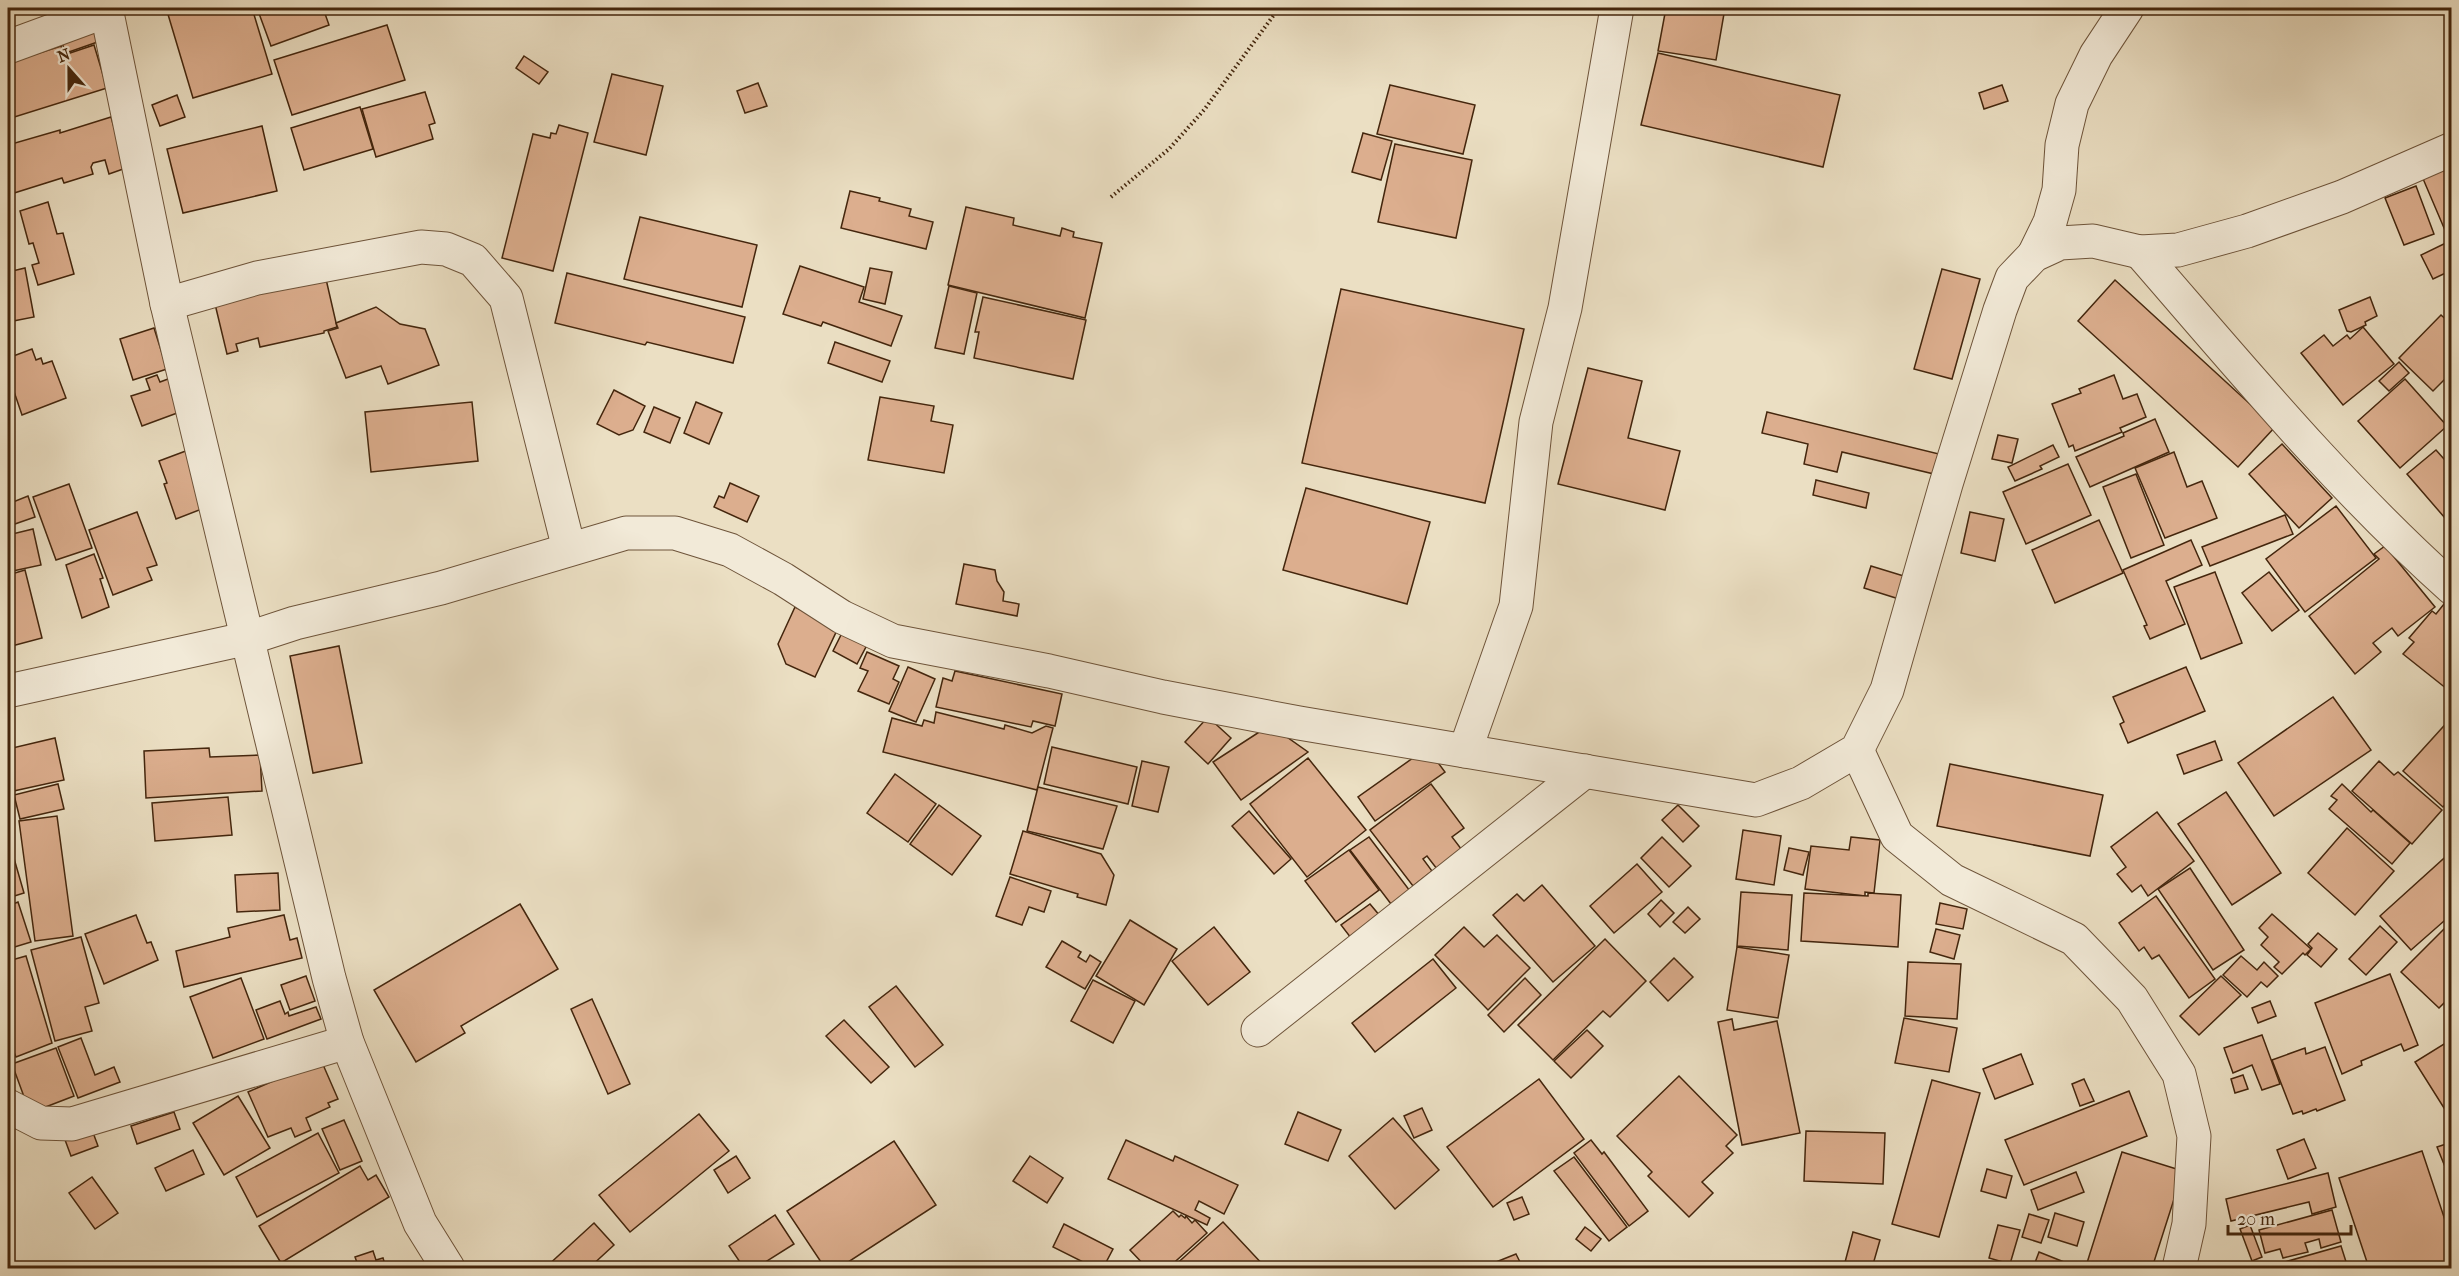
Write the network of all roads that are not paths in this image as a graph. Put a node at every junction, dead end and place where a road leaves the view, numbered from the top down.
1 (1617, 8) edge
2 (2127, 8) edge
3 (106, 9) edge
4 (8, 47) edge
5 (2451, 149) edge
6 (2140, 252) junction
7 (2034, 255) junction
8 (167, 304) junction
9 (570, 549) junction
10 (2451, 588) edge
11 (249, 638) junction
12 (8, 691) edge
13 (1857, 750) junction
14 (1465, 751) junction
15 (1585, 771) junction
16 (1258, 1030) dead end
17 (347, 1042) junction
18 (8, 1106) edge
19 (448, 1269) edge
20 (2179, 1269) edge

1 - 14 street
2 - 7 street
3 - 4 street
3 - 8 street
5 - 6 street
6 - 7 street
6 - 10 street
7 - 13 street
8 - 9 street
8 - 11 street
9 - 11 street
9 - 14 street
11 - 12 street
11 - 17 street
13 - 15 street
13 - 20 street
14 - 15 street
15 - 16 street
17 - 18 street
17 - 19 street

